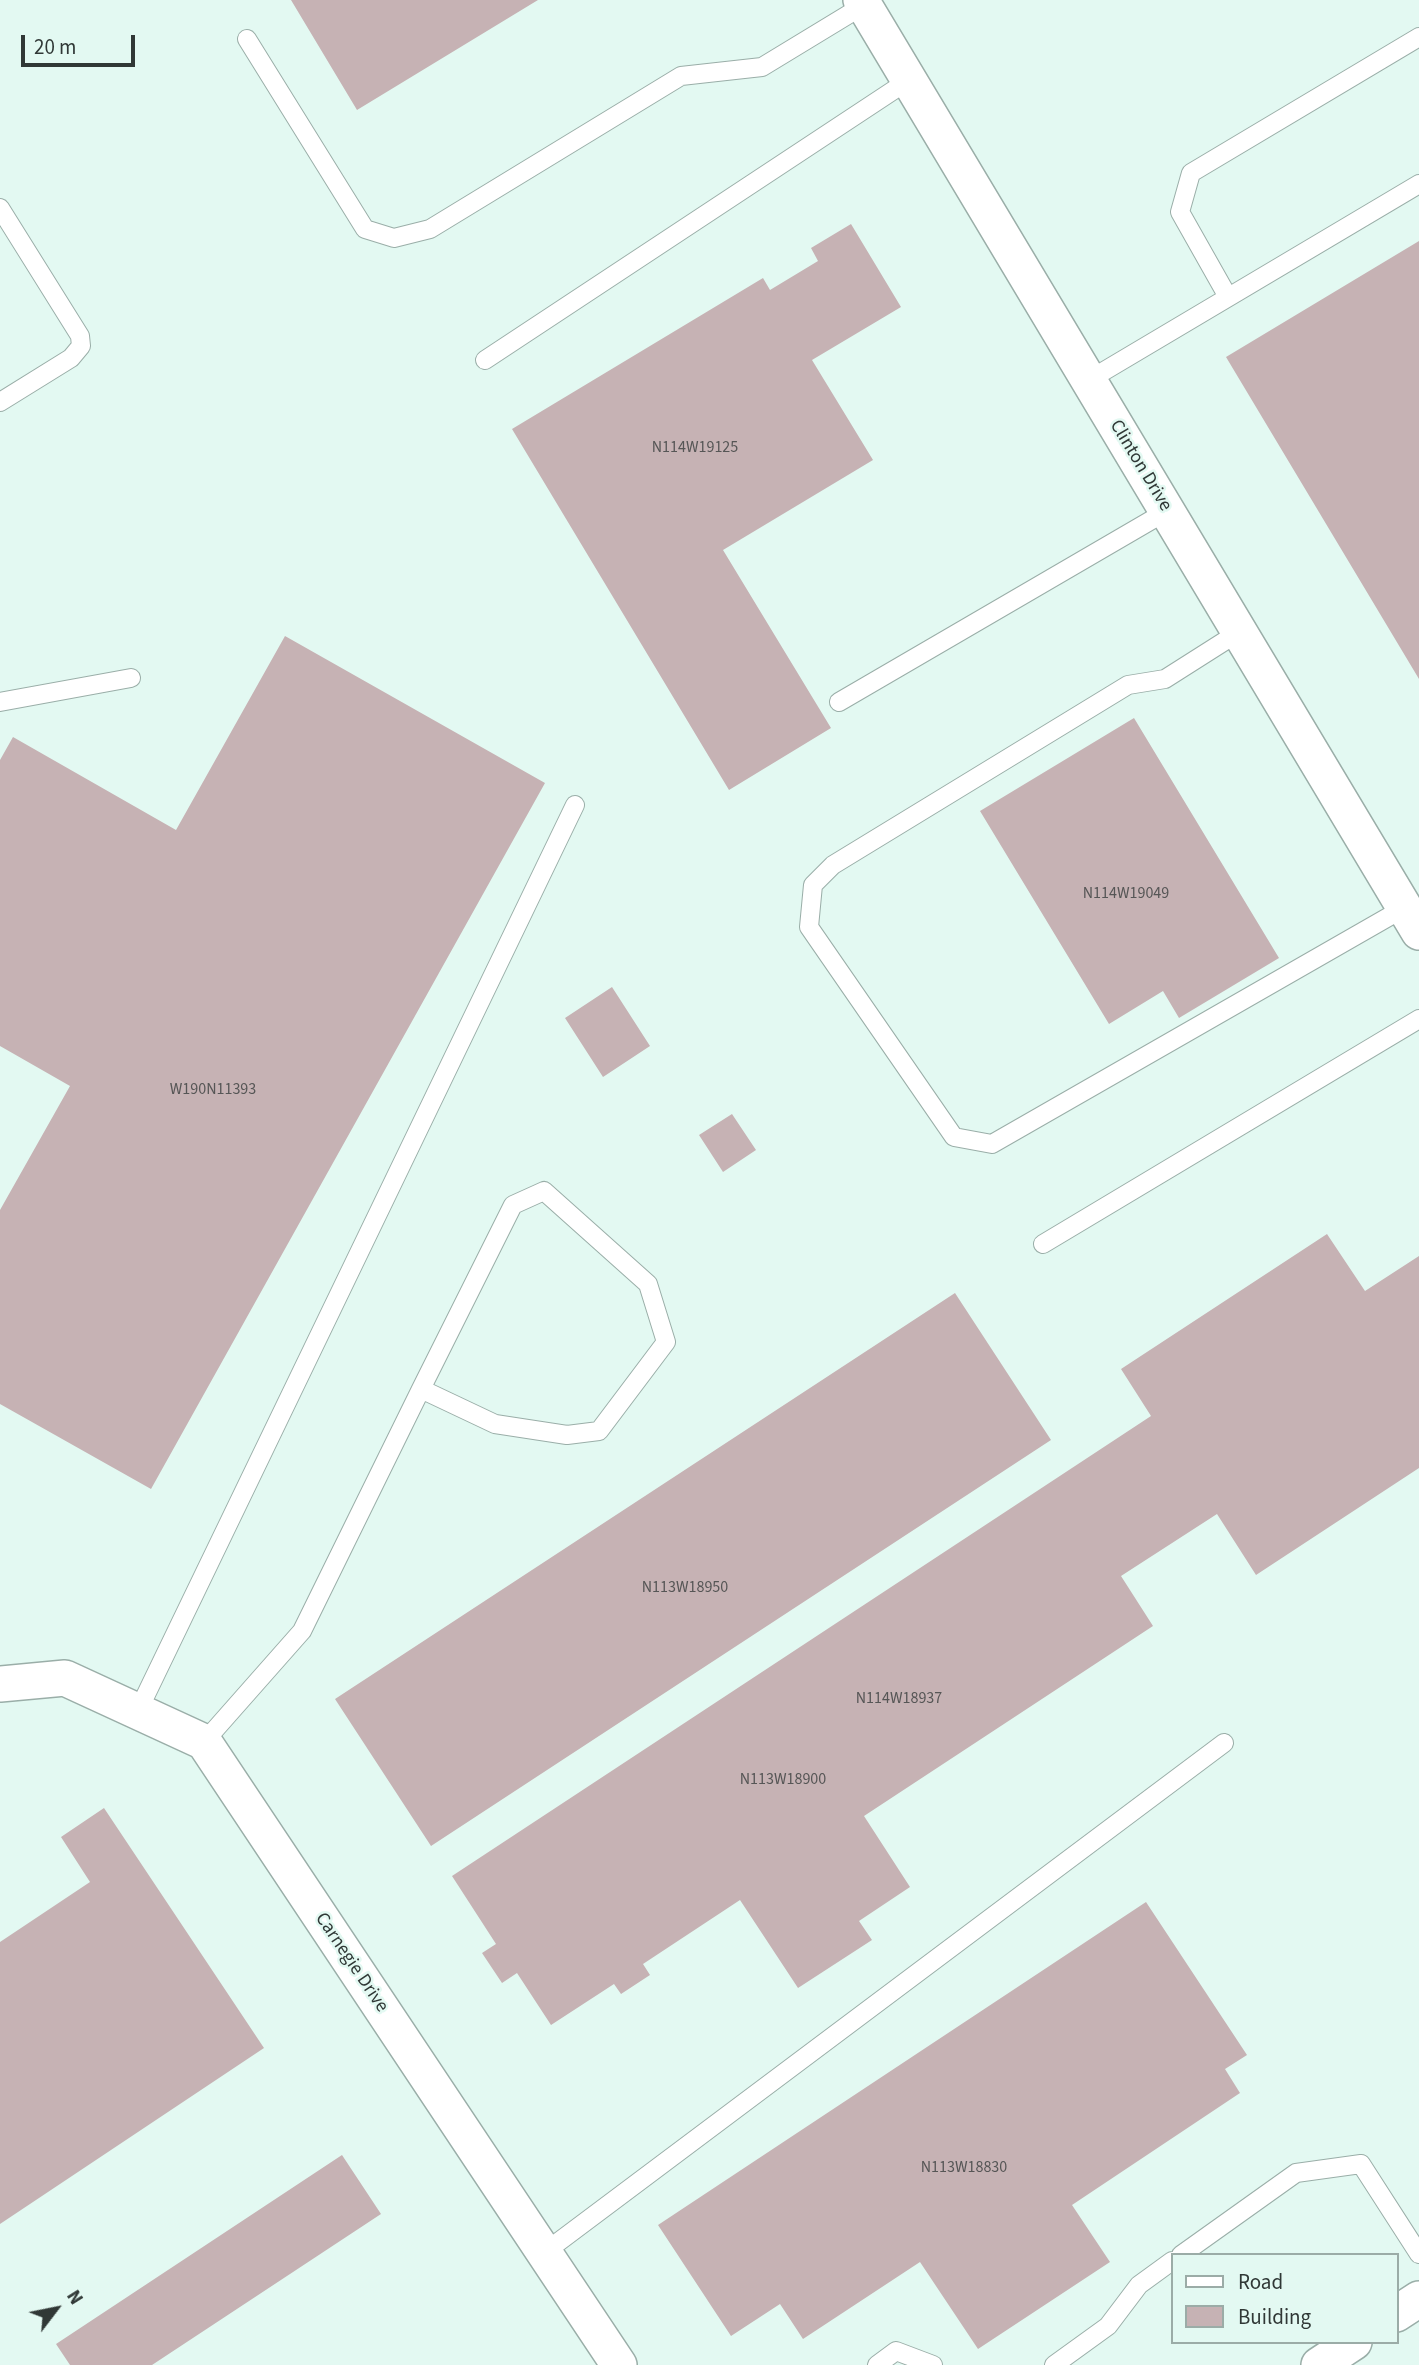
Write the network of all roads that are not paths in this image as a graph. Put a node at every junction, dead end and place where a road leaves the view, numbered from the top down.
1 (863, 3) edge
2 (1419, 37) edge
3 (247, 39) dead end
4 (909, 80) junction
5 (1419, 184) edge
6 (0, 208) edge
7 (1228, 297) junction
8 (485, 360) dead end
9 (1089, 380) junction
10 (0, 402) edge
11 (1167, 511) junction
12 (1239, 632) junction
13 (131, 678) dead end
14 (0, 702) edge
15 (839, 702) dead end
16 (575, 805) dead end
17 (1412, 920) edge
18 (1419, 1019) edge
19 (1043, 1244) dead end
20 (421, 1390) junction
21 (0, 1684) edge
22 (138, 1711) junction
23 (204, 1742) junction
24 (1224, 1743) dead end
25 (545, 2252) junction
26 (1184, 2253) edge
27 (1419, 2254) edge
28 (1170, 2262) edge
29 (1419, 2299) edge
30 (1398, 2313) edge
31 (1351, 2344) edge
32 (620, 2365) edge
33 (877, 2365) edge
34 (933, 2365) edge
35 (1054, 2365) edge
36 (1320, 2365) edge

1 - 3 lane
1 - 4 street, Clinton Drive
2 - 7 lane
4 - 8 lane
4 - 9 street, Clinton Drive
5 - 7 lane
6 - 10 lane
7 - 9 lane
9 - 11 street, Clinton Drive
11 - 12 street, Clinton Drive
11 - 15 lane
12 - 17 street, Clinton Drive
12 - 17 lane
13 - 14 lane
16 - 22 lane
18 - 19 lane
20 - 20 lane
20 - 23 lane
21 - 22 street
22 - 23 street
23 - 25 street, Carnegie Drive
24 - 25 lane
25 - 32 street, Carnegie Drive
26 - 27 lane
28 - 35 lane
29 - 30 street
31 - 36 street
33 - 34 lane

